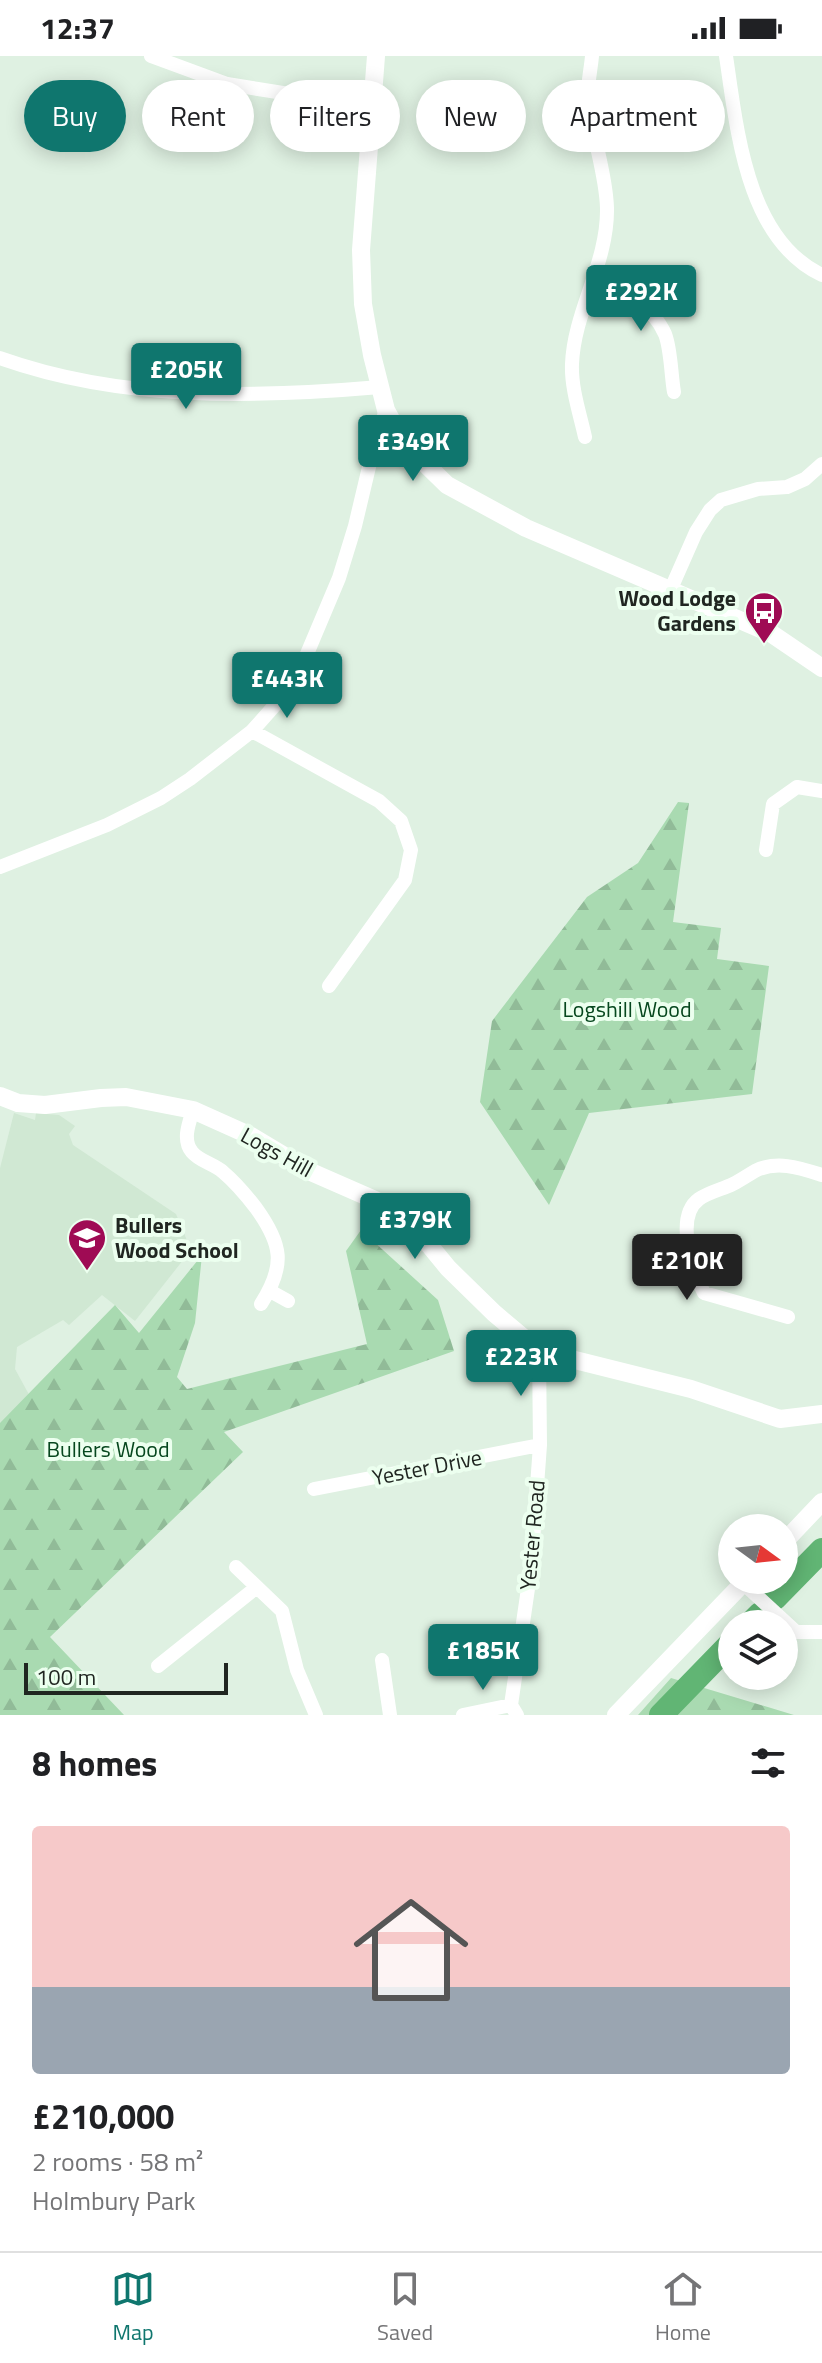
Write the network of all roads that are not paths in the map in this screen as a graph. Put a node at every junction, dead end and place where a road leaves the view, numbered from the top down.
1 (151, 56) edge
2 (376, 56) edge
3 (592, 56) edge
4 (726, 56) edge
5 (374, 80) edge
6 (270, 91) edge
7 (368, 152) edge
8 (822, 275) edge
9 (595, 281) junction
10 (0, 358) edge
11 (380, 387) junction
12 (674, 392) dead end
13 (386, 410) junction
14 (585, 437) dead end
15 (404, 443) junction
16 (374, 446) junction
17 (822, 464) edge
18 (670, 591) junction
19 (822, 668) edge
20 (252, 731) junction
21 (822, 791) edge
22 (766, 850) dead end
23 (0, 867) edge
24 (329, 986) dead end
25 (0, 1096) edge
26 (193, 1110) junction
27 (822, 1175) edge
28 (270, 1291) junction
29 (288, 1301) dead end
30 (261, 1304) dead end
31 (788, 1317) dead end
32 (539, 1351) junction
33 (822, 1414) edge
34 (540, 1445) junction
35 (314, 1489) dead end
36 (822, 1502) edge
37 (798, 1527) edge
38 (236, 1567) dead end
39 (257, 1587) junction
40 (732, 1594) edge
41 (756, 1594) edge
42 (822, 1632) edge
43 (382, 1660) dead end
44 (158, 1666) dead end
45 (514, 1710) edge
46 (316, 1715) edge
47 (390, 1715) edge
48 (463, 1715) edge
49 (616, 1715) edge

1 - 6 street
2 - 5 street
3 - 9 street
4 - 8 street
7 - 11 street
9 - 12 street
9 - 14 street
10 - 11 street
11 - 13 street
13 - 15 street
13 - 16 street
15 - 16 street
15 - 18 street
16 - 20 street
17 - 18 street
18 - 19 street
20 - 23 street
20 - 24 street
21 - 22 street
25 - 26 street, Logs Hill
26 - 28 street
26 - 32 street, Logs Hill
27 - 31 street
28 - 29 street
28 - 30 street
32 - 33 street, Logs Hill
32 - 34 street, Yester Road
34 - 35 street, Yester Drive
34 - 45 street, Yester Road
36 - 37 street
38 - 39 street
39 - 44 street
39 - 46 street
40 - 49 street
41 - 42 street
43 - 47 street
45 - 48 street

